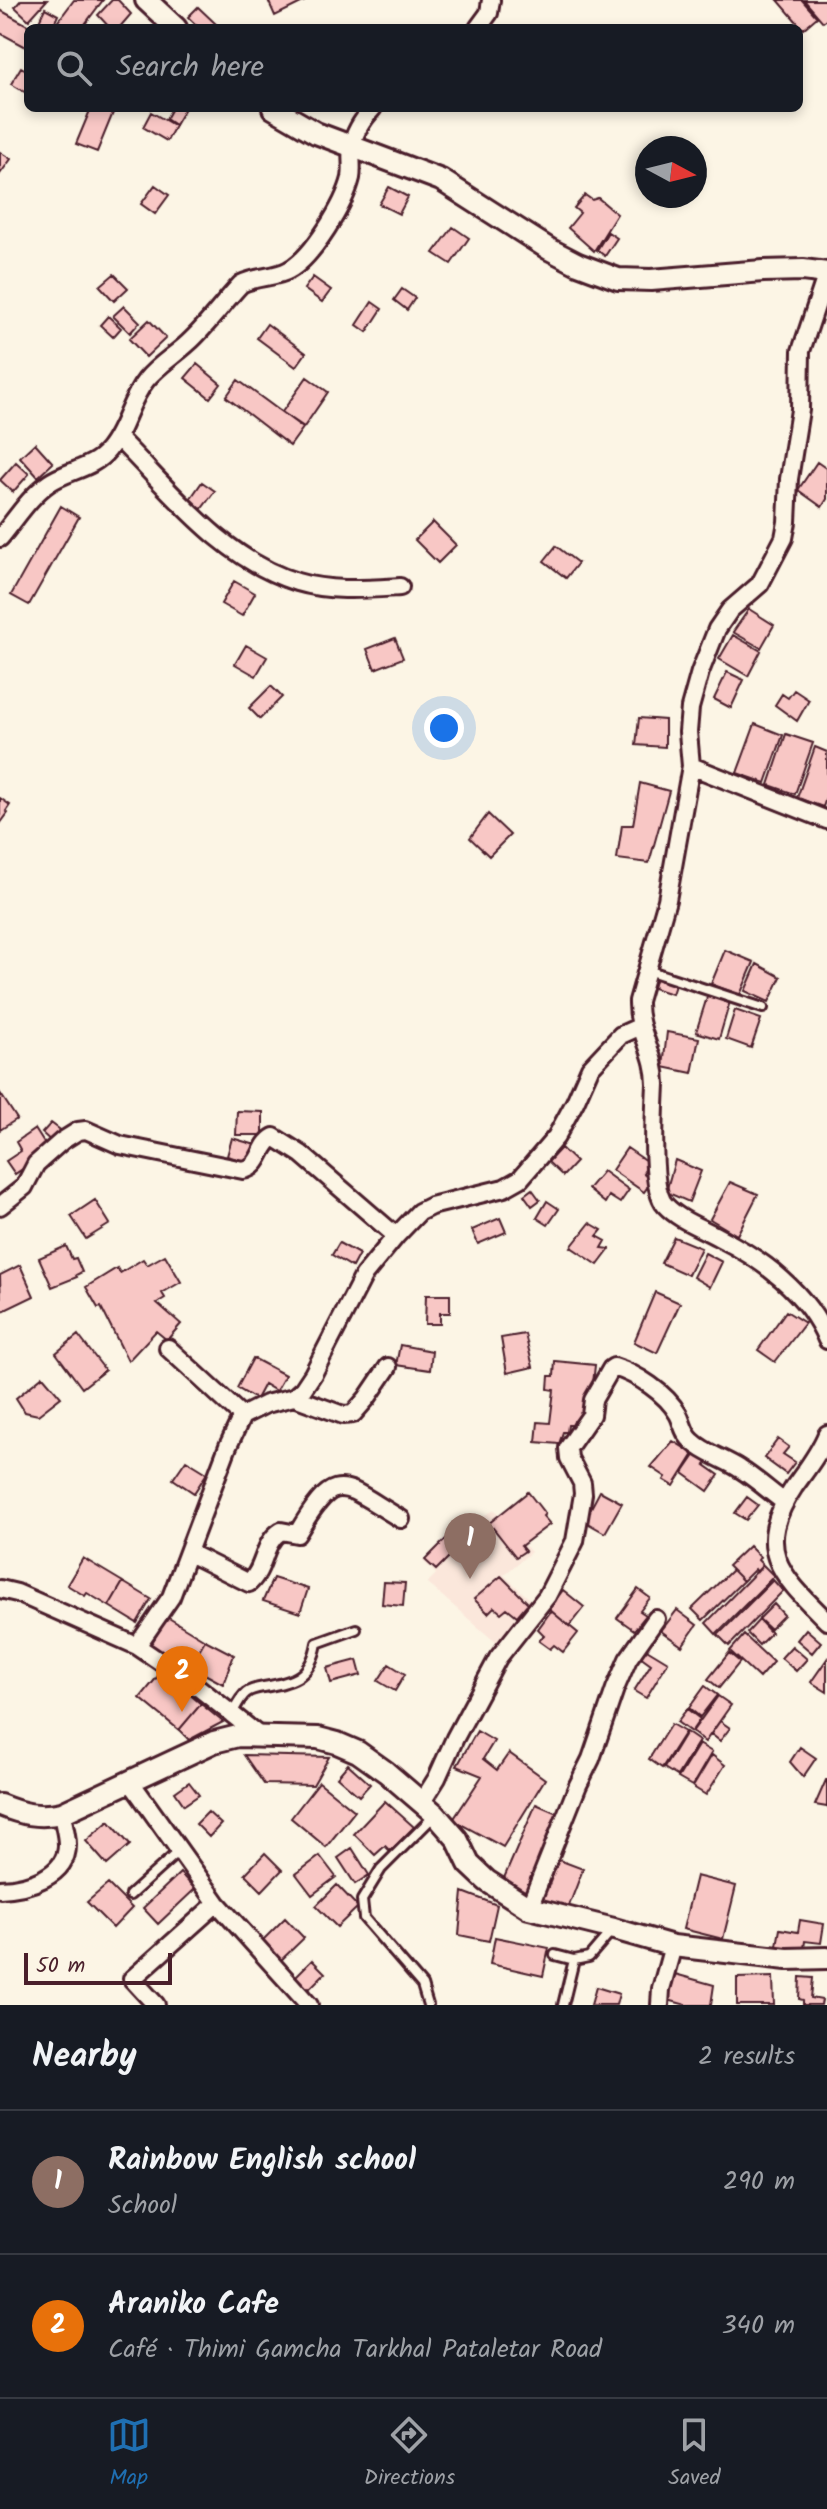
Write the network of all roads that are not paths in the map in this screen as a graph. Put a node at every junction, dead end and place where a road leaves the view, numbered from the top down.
1 (146, 0) edge
2 (491, 0) edge
3 (172, 24) edge
4 (481, 24) edge
5 (280, 112) edge
6 (369, 112) edge
7 (352, 145) junction
8 (827, 273) edge
9 (117, 437) junction
10 (0, 538) edge
11 (400, 587) dead end
12 (691, 766) junction
13 (827, 820) edge
14 (647, 970) junction
15 (763, 1008) dead end
16 (641, 1026) junction
17 (0, 1206) edge
18 (396, 1236) junction
19 (827, 1340) edge
20 (168, 1348) dead end
21 (388, 1367) dead end
22 (294, 1397) junction
23 (242, 1416) junction
24 (827, 1434) edge
25 (784, 1502) junction
26 (401, 1519) dead end
27 (189, 1553) junction
28 (0, 1589) edge
29 (656, 1619) dead end
30 (827, 1621) edge
31 (356, 1629) dead end
32 (137, 1646) junction
33 (232, 1714) junction
34 (262, 1738) junction
35 (130, 1781) junction
36 (0, 1805) edge
37 (429, 1808) junction
38 (62, 1813) junction
39 (180, 1850) junction
40 (0, 1889) edge
41 (130, 1895) dead end
42 (217, 1903) junction
43 (529, 1908) junction
44 (614, 1929) junction
45 (673, 1946) junction
46 (555, 1955) dead end
47 (827, 1958) edge
48 (574, 1960) junction
49 (156, 2005) edge
50 (309, 2005) edge
51 (428, 2005) edge
52 (563, 2005) edge
53 (660, 2005) edge

1 - 3 street
2 - 4 street
5 - 7 street
6 - 7 street
7 - 8 street
7 - 9 street
8 - 12 street
9 - 10 street
9 - 11 street
12 - 13 street
12 - 14 street
14 - 15 lane
14 - 16 street
16 - 18 street
16 - 19 street
17 - 18 street
18 - 22 street
20 - 23 street
21 - 22 street
22 - 23 street
23 - 27 street
24 - 25 street
25 - 30 street
25 - 37 street
26 - 27 street
27 - 32 street
28 - 32 street
29 - 43 street
31 - 33 lane
32 - 33 street
33 - 34 street
34 - 35 street
34 - 37 street
35 - 38 street
35 - 39 street
36 - 38 street
37 - 43 street
37 - 51 lane
38 - 40 street
39 - 41 lane
39 - 42 street
42 - 49 street
42 - 50 street
43 - 44 street
44 - 45 street
44 - 48 lane
45 - 47 street
45 - 53 street
46 - 48 lane
48 - 52 lane

